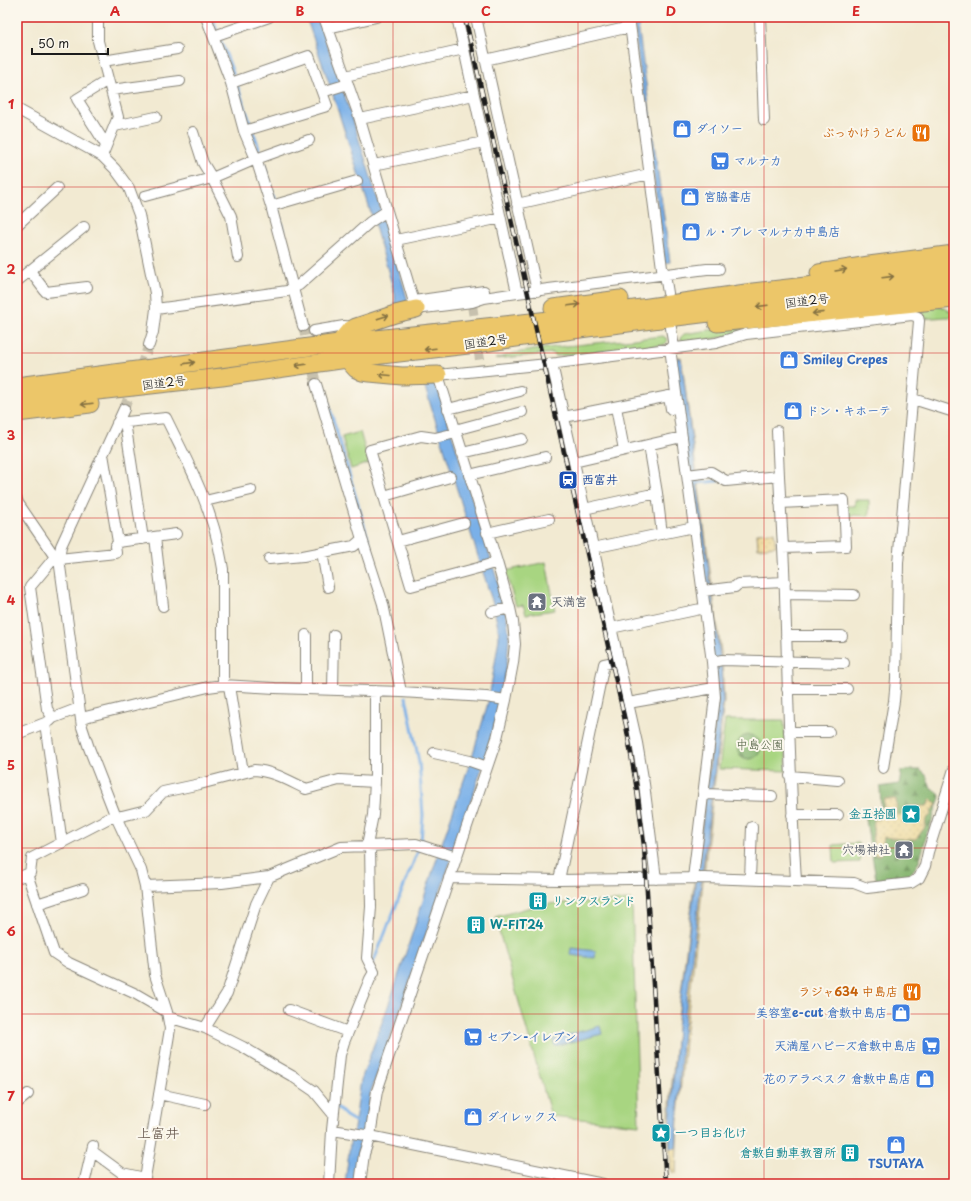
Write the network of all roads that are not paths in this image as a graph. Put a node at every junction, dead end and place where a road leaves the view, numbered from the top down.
1 (98, 17) edge
2 (206, 17) edge
3 (269, 17) edge
4 (324, 17) edge
5 (376, 17) edge
6 (457, 17) edge
7 (476, 17) edge
8 (760, 17) edge
9 (629, 22) edge
10 (328, 28) junction
11 (214, 36) junction
12 (177, 49) dead end
13 (464, 49) junction
14 (485, 60) junction
15 (104, 61) junction
16 (180, 81) dead end
17 (345, 82) junction
18 (231, 83) junction
19 (110, 85) junction
20 (326, 91) junction
21 (474, 95) junction
22 (17, 108) edge
23 (156, 117) dead end
24 (360, 120) junction
25 (764, 120) dead end
26 (115, 126) junction
27 (249, 129) junction
28 (193, 132) dead end
29 (309, 140) dead end
30 (484, 142) junction
31 (106, 145) junction
32 (102, 156) junction
33 (256, 159) junction
34 (374, 165) junction
35 (649, 174) junction
36 (212, 178) junction
37 (357, 181) dead end
38 (57, 188) dead end
39 (144, 196) dead end
40 (517, 204) junction
41 (272, 206) junction
42 (385, 212) junction
43 (501, 218) junction
44 (17, 225) edge
45 (84, 227) dead end
46 (396, 240) junction
47 (954, 254) edge
48 (238, 257) dead end
49 (719, 269) dead end
50 (954, 269) edge
51 (30, 271) junction
52 (665, 275) junction
53 (17, 281) edge
54 (954, 283) edge
55 (87, 287) dead end
56 (295, 287) junction
57 (484, 291) dead end
58 (536, 291) junction
59 (517, 293) junction
60 (668, 293) junction
61 (954, 299) edge
62 (415, 305) junction
63 (156, 309) junction
64 (586, 322) junction
65 (303, 326) tunnel mouth
66 (356, 327) junction
67 (671, 328) junction
68 (314, 331) dead end
69 (384, 338) junction
70 (339, 344) junction
71 (149, 345) tunnel mouth
72 (468, 345) junction
73 (672, 348) junction
74 (347, 359) junction
75 (552, 364) junction
76 (150, 369) junction
77 (17, 374) edge
78 (438, 375) junction
79 (222, 377) junction
80 (316, 384) tunnel mouth
81 (17, 386) edge
82 (520, 391) dead end
83 (913, 399) junction
84 (17, 400) edge
85 (616, 407) junction
86 (124, 409) tunnel mouth
87 (448, 409) junction
88 (522, 412) dead end
89 (954, 412) edge
90 (17, 413) edge
91 (564, 417) junction
92 (121, 423) junction
93 (777, 431) dead end
94 (454, 432) junction
95 (678, 438) junction
96 (522, 439) dead end
97 (649, 445) junction
98 (624, 450) junction
99 (462, 453) junction
100 (103, 454) junction
101 (545, 457) dead end
102 (574, 462) junction
103 (692, 474) junction
104 (469, 476) junction
105 (779, 476) junction
106 (450, 477) dead end
107 (251, 490) dead end
108 (657, 493) junction
109 (384, 496) junction
110 (205, 501) junction
111 (17, 502) edge
112 (780, 503) junction
113 (584, 509) junction
114 (549, 519) dead end
115 (464, 523) dead end
116 (694, 527) junction
117 (488, 533) junction
118 (176, 534) dead end
119 (662, 534) junction
120 (155, 537) junction
121 (144, 539) junction
122 (362, 539) junction
123 (398, 542) junction
124 (115, 546) dead end
125 (593, 548) junction
126 (783, 548) junction
127 (322, 552) junction
128 (57, 558) junction
129 (269, 559) dead end
130 (495, 563) junction
131 (785, 582) junction
132 (328, 587) dead end
133 (707, 591) junction
134 (785, 594) junction
135 (854, 595) dead end
136 (163, 606) dead end
137 (706, 608) junction
138 (508, 609) junction
139 (493, 612) dead end
140 (611, 628) junction
141 (306, 635) dead end
142 (334, 635) dead end
143 (786, 636) junction
144 (842, 636) dead end
145 (619, 661) junction
146 (717, 661) junction
147 (787, 662) junction
148 (844, 663) dead end
149 (226, 686) junction
150 (714, 688) junction
151 (306, 689) junction
152 (787, 689) junction
153 (847, 689) dead end
154 (333, 690) junction
155 (375, 691) junction
156 (400, 692) junction
157 (504, 700) junction
158 (628, 703) junction
159 (79, 708) junction
160 (81, 718) junction
161 (49, 720) junction
162 (789, 732) junction
163 (829, 732) dead end
164 (17, 734) edge
165 (434, 753) dead end
166 (485, 767) junction
167 (882, 768) dead end
168 (954, 769) edge
169 (242, 772) junction
170 (790, 776) junction
171 (838, 780) dead end
172 (375, 782) junction
173 (708, 794) junction
174 (772, 796) dead end
175 (792, 815) junction
176 (838, 815) dead end
177 (116, 817) junction
178 (752, 827) dead end
179 (62, 843) junction
180 (369, 845) junction
181 (455, 857) junction
182 (27, 874) junction
183 (269, 877) junction
184 (17, 878) edge
185 (449, 878) junction
186 (698, 878) junction
187 (656, 879) junction
188 (750, 879) junction
189 (558, 880) junction
190 (796, 880) junction
191 (144, 886) junction
192 (83, 889) dead end
193 (37, 904) junction
194 (289, 1010) dead end
195 (168, 1015) junction
196 (205, 1028) junction
197 (348, 1032) junction
198 (28, 1094) dead end
199 (159, 1094) junction
200 (17, 1103) edge
201 (205, 1104) dead end
202 (333, 1113) junction
203 (332, 1130) junction
204 (368, 1135) junction
205 (144, 1181) edge
206 (84, 1184) edge
207 (329, 1184) edge
208 (360, 1184) edge
209 (603, 1184) edge

1 - 15 street
2 - 11 street
3 - 11 street
4 - 10 street
5 - 10 street
6 - 13 street
7 - 14 street
8 - 25 street
9 - 14 street
9 - 35 street
10 - 17 street
11 - 18 street
12 - 15 street
13 - 17 street
13 - 21 street
14 - 40 street
15 - 19 street
16 - 19 street
17 - 20 street
17 - 24 street
18 - 20 street
18 - 27 street
19 - 26 street
19 - 31 street
20 - 27 street
21 - 24 street
21 - 30 street
22 - 32 street
23 - 26 street
24 - 34 street
26 - 31 street
27 - 33 street
28 - 36 street
29 - 33 street
30 - 34 street
30 - 43 street
31 - 32 street
32 - 63 street
33 - 36 street
33 - 41 street
34 - 42 street
35 - 40 street
35 - 52 street
36 - 39 street
36 - 48 street
37 - 41 street
38 - 44 street
40 - 58 street
41 - 56 street
42 - 46 street
42 - 56 street
43 - 46 street
43 - 59 street
45 - 51 street
46 - 62 street
60 -> 47 highway
49 - 52 street
64 -> 50 highway, 国道2号
51 - 53 street
51 - 55 street
52 - 58 street
52 - 60 street
54 -> 64 highway, 国道2号
56 - 63 street
56 - 65 street
57 - 62 street
58 - 59 street
59 - 62 street
69 -> 60 highway
61 -> 67 highway
66 -> 62 highway
63 - 71 street
64 - 69 highway, 国道2号
64 - 72 highway, 国道2号
66 - 68 street
66 - 70 highway
67 - 72 highway
67 - 73 street
69 - 70 highway, 国道2号
76 -> 70 highway, 国道2号
72 -> 74 highway, 国道2号
73 - 75 street
73 - 83 street
73 - 95 street
78 -> 74 highway
74 -> 79 highway, 国道2号
75 - 78 street
75 - 91 street
76 - 77 highway
76 - 81 highway, 国道2号
78 - 87 street
79 - 84 highway, 国道2号
79 -> 90 highway
80 - 122 street
82 - 87 street
83 - 89 street
83 - 167 street
85 - 91 street
85 - 95 street
85 - 98 street
86 - 92 street
87 - 94 street
88 - 94 street
91 - 102 street
92 - 100 street
92 - 110 street
92 - 121 street
93 - 105 street
94 - 99 street
94 - 109 street
95 - 97 street
95 - 103 street
96 - 99 street
97 - 98 street
97 - 108 street
98 - 102 street
99 - 104 street
100 - 121 street
100 - 128 street
101 - 104 street
102 - 113 street
103 - 105 street
103 - 116 street
104 - 117 street
105 - 112 street
106 - 109 street
107 - 110 street
108 - 113 street
108 - 119 street
109 - 123 street
110 - 149 street
111 - 128 street
112 - 126 street
112 - 126 street
113 - 125 street
114 - 117 street
115 - 123 street
116 - 119 street
116 - 133 street
117 - 130 street
118 - 120 street
119 - 125 street
120 - 121 street
120 - 136 street
122 - 127 street
122 - 156 street
123 - 130 street
124 - 128 street
125 - 140 street
126 - 131 street
127 - 129 street
127 - 132 street
128 - 159 street
128 - 161 street
130 - 138 street
131 - 133 street
131 - 134 street
133 - 137 street
134 - 135 street
134 - 143 street
137 - 140 street
137 - 146 street
138 - 139 street
138 - 157 street
140 - 145 street
141 - 151 street
142 - 154 street
143 - 144 street
143 - 147 street
145 - 158 street
145 - 189 street
146 - 147 street
146 - 150 street
147 - 148 street
147 - 152 street
149 - 151 street
149 - 160 street
149 - 169 street
150 - 158 street
150 - 173 street
151 - 154 street
152 - 153 street
152 - 162 street
154 - 155 street
155 - 156 street
155 - 172 street
156 - 157 street
157 - 166 street
158 - 187 street
159 - 160 street
159 - 161 street
160 - 177 street
161 - 164 street
161 - 179 street
162 - 163 street
162 - 170 street
165 - 166 street
166 - 181 street
168 - 190 street
169 - 172 street
169 - 177 street
170 - 171 street
170 - 175 street
172 - 180 street
173 - 174 street
173 - 186 street
175 - 176 street
175 - 190 street
177 - 179 street
177 - 191 street
178 - 188 street
179 - 182 street
180 - 181 street
180 - 183 street
180 - 197 street
181 - 185 street
182 - 184 street
182 - 193 street
183 - 191 street
183 - 196 street
185 - 189 street
185 - 204 street
186 - 187 street
186 - 188 street
187 - 189 street
188 - 190 street
191 - 195 street
192 - 193 street
193 - 195 street
194 - 197 street
195 - 196 street
195 - 199 street
196 - 202 street
197 - 202 street
198 - 200 street
199 - 201 street
199 - 205 street
202 - 203 street
203 - 204 street
203 - 207 street
204 - 208 street
204 - 209 street
205 - 206 street

